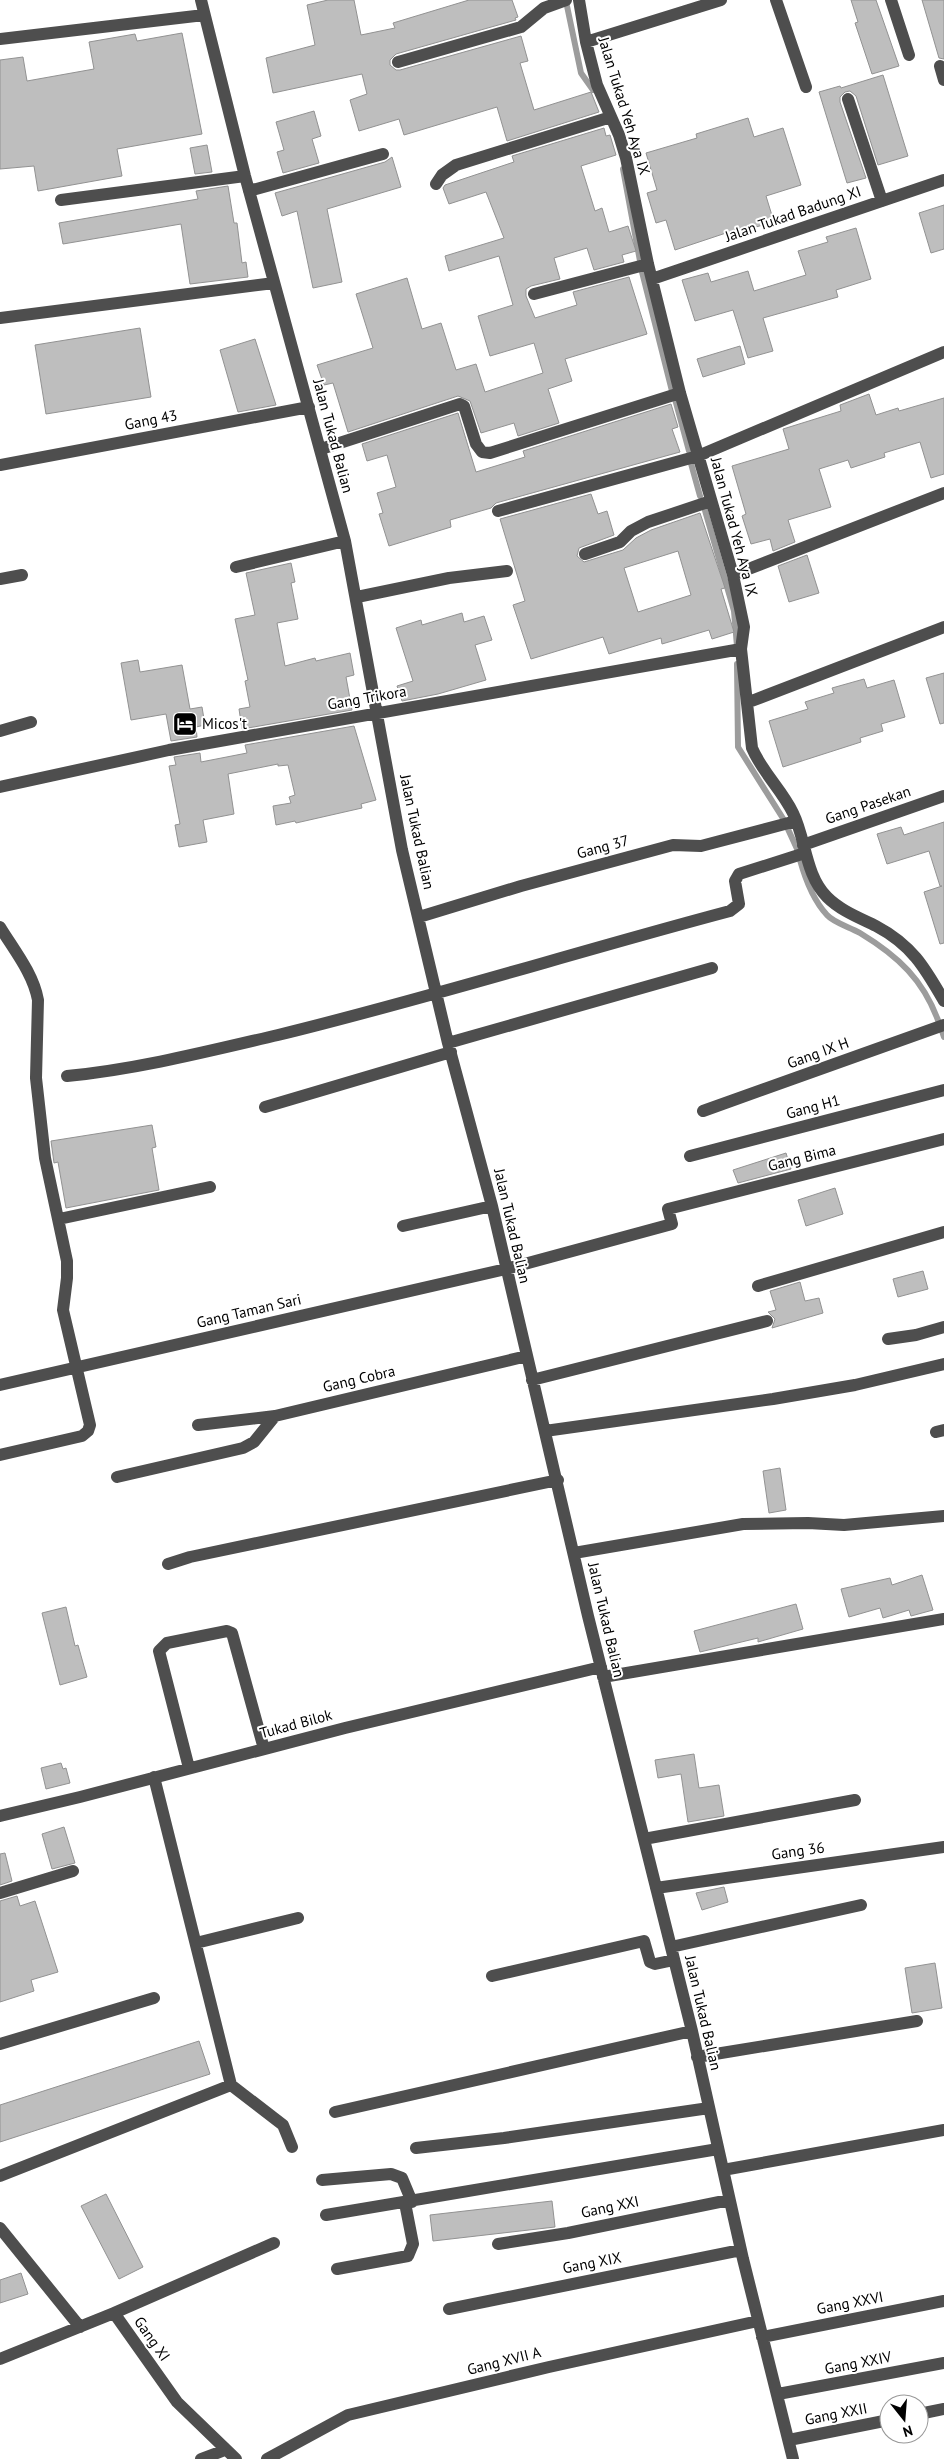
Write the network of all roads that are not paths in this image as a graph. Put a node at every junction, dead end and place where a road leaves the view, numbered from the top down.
1 (201, 0) edge
2 (566, 0) edge
3 (579, 0) edge
4 (721, 0) edge
5 (776, 0) edge
6 (891, 0) edge
7 (204, 15) junction
8 (0, 38) edge
9 (586, 42) junction
10 (909, 55) dead end
11 (398, 62) dead end
12 (940, 66) dead end
13 (944, 80) edge
14 (806, 86) dead end
15 (848, 99) dead end
16 (611, 117) junction
17 (383, 154) dead end
18 (245, 176) junction
19 (944, 180) edge
20 (436, 184) dead end
21 (249, 191) junction
22 (61, 200) dead end
23 (882, 201) junction
24 (648, 264) junction
25 (652, 278) junction
26 (274, 283) junction
27 (534, 294) dead end
28 (0, 318) edge
29 (944, 352) edge
30 (680, 393) junction
31 (309, 407) junction
32 (321, 448) junction
33 (698, 456) junction
34 (0, 465) edge
35 (944, 493) edge
36 (711, 501) junction
37 (498, 511) dead end
38 (345, 540) junction
39 (585, 554) dead end
40 (236, 567) dead end
41 (508, 571) dead end
42 (22, 575) dead end
43 (733, 575) junction
44 (0, 579) edge
45 (357, 597) junction
46 (944, 627) edge
47 (741, 649) junction
48 (749, 702) junction
49 (377, 713) junction
50 (31, 722) dead end
51 (0, 731) edge
52 (0, 787) edge
53 (944, 796) edge
54 (796, 821) junction
55 (804, 849) junction
56 (419, 917) junction
57 (0, 927) edge
58 (712, 968) dead end
59 (437, 995) junction
60 (944, 1001) edge
61 (944, 1025) edge
62 (450, 1047) junction
63 (67, 1076) dead end
64 (944, 1090) edge
65 (265, 1107) dead end
66 (703, 1111) dead end
67 (944, 1139) edge
68 (690, 1156) dead end
69 (210, 1187) dead end
70 (492, 1206) junction
71 (668, 1209) joint
72 (59, 1219) junction
73 (404, 1226) dead end
74 (944, 1232) edge
75 (506, 1269) junction
76 (758, 1286) dead end
77 (767, 1321) dead end
78 (944, 1327) edge
79 (888, 1339) dead end
80 (527, 1356) junction
81 (944, 1364) edge
82 (75, 1366) junction
83 (532, 1380) junction
84 (0, 1385) edge
85 (275, 1416) junction
86 (198, 1426) dead end
87 (545, 1431) junction
88 (0, 1455) edge
89 (117, 1477) dead end
90 (558, 1480) junction
91 (944, 1516) edge
92 (574, 1553) junction
93 (168, 1564) dead end
94 (944, 1619) edge
95 (602, 1672) junction
96 (264, 1749) junction
97 (189, 1768) junction
98 (154, 1777) junction
99 (856, 1800) dead end
100 (0, 1816) edge
101 (644, 1839) junction
102 (944, 1847) edge
103 (73, 1871) dead end
104 (656, 1888) junction
105 (0, 1894) edge
106 (861, 1905) dead end
107 (298, 1918) dead end
108 (196, 1943) junction
109 (671, 1947) junction
110 (674, 1960) junction
111 (492, 1976) dead end
112 (154, 1998) dead end
113 (917, 2021) dead end
114 (692, 2032) junction
115 (0, 2044) edge
116 (697, 2057) junction
117 (231, 2085) junction
118 (709, 2108) junction
119 (335, 2112) dead end
120 (944, 2130) edge
121 (292, 2147) dead end
122 (416, 2148) dead end
123 (718, 2149) junction
124 (723, 2170) junction
125 (0, 2176) edge
126 (322, 2180) dead end
127 (730, 2200) junction
128 (413, 2202) junction
129 (326, 2215) dead end
130 (0, 2228) edge
131 (274, 2243) dead end
132 (498, 2244) dead end
133 (741, 2250) junction
134 (337, 2268) dead end
135 (944, 2301) edge
136 (449, 2309) dead end
137 (114, 2313) junction
138 (758, 2321) junction
139 (80, 2327) junction
140 (762, 2337) junction
141 (0, 2359) edge
142 (944, 2363) edge
143 (778, 2394) junction
144 (944, 2409) edge
145 (929, 2412) edge
146 (879, 2422) edge
147 (789, 2440) junction
148 (225, 2450) junction
149 (201, 2459) edge
150 (236, 2459) edge
151 (267, 2459) edge
152 (794, 2459) edge

1 - 7 street, Jalan Tukad Balian
2 - 11 street
3 - 9 street, Jalan Tukad Yeh Aya IX
4 - 9 street
5 - 14 street
6 - 10 street
7 - 8 street
7 - 18 street, Jalan Tukad Balian
9 - 16 street, Jalan Tukad Yeh Aya IX
12 - 13 street
15 - 23 street
16 - 20 street
16 - 24 street, Jalan Tukad Yeh Aya IX
17 - 21 street
18 - 21 street, Jalan Tukad Balian
18 - 22 street
19 - 23 street, Jalan Tukad Badung XI
21 - 26 street, Jalan Tukad Balian
23 - 25 street, Jalan Tukad Badung XI
24 - 25 street, Jalan Tukad Yeh Aya IX
24 - 27 street
25 - 30 street, Jalan Tukad Yeh Aya IX
26 - 28 street
26 - 31 street, Jalan Tukad Balian
29 - 33 street
30 - 32 street
30 - 33 street, Jalan Tukad Yeh Aya IX
31 - 32 street, Jalan Tukad Balian
31 - 34 street, Gang 43
32 - 38 street, Jalan Tukad Balian
33 - 36 street, Jalan Tukad Yeh Aya IX
33 - 37 street
35 - 43 street
36 - 39 street
36 - 43 street, Jalan Tukad Yeh Aya IX
38 - 40 street
38 - 45 street, Jalan Tukad Balian
41 - 45 street
42 - 44 street
43 - 47 street, Jalan Tukad Yeh Aya IX
45 - 49 street, Jalan Tukad Balian
46 - 48 street
47 - 48 street, Jalan Tukad Yeh Aya IX
47 - 49 street, Gang Trikora
48 - 54 street, Jalan Tukad Yeh Aya IX
49 - 52 street, Gang Trikora
49 - 56 street, Jalan Tukad Balian
50 - 51 street
53 - 55 street, Gang Pasekan
54 - 55 street, Jalan Tukad Yeh Aya IX
54 - 56 street, Gang 37
55 - 59 street, Gang Pasekan
55 - 60 street, Jalan Tukad Yeh Aya IX
56 - 59 street, Jalan Tukad Balian
57 - 72 street
58 - 62 street
59 - 62 street, Jalan Tukad Balian
59 - 63 street, Gang Pasekan
61 - 66 street, Gang IX H
62 - 65 street
62 - 70 street, Jalan Tukad Balian
64 - 68 street, Gang H1
67 - 71 street, Gang Bima
69 - 72 street
70 - 73 street
70 - 75 street, Jalan Tukad Balian
71 - 75 street, Gang Taman Sari
72 - 82 street
74 - 76 street
75 - 80 street, Jalan Tukad Balian
75 - 82 street, Gang Taman Sari
77 - 83 street
78 - 79 street
80 - 83 street, Jalan Tukad Balian
80 - 85 street, Gang Cobra
81 - 87 street
82 - 84 street, Gang Taman Sari
82 - 88 street
83 - 87 street, Jalan Tukad Balian
85 - 86 street, Gang Cobra
85 - 89 street
87 - 90 street, Jalan Tukad Balian
90 - 92 street, Jalan Tukad Balian
90 - 93 street
91 - 92 street
92 - 95 street, Jalan Tukad Balian
94 - 95 street, Tukad Bilok
95 - 96 street, Tukad Bilok
95 - 101 street, Jalan Tukad Balian
96 - 97 street, Tukad Bilok
96 - 97 street
97 - 98 street, Tukad Bilok
98 - 100 street, Tukad Bilok
98 - 108 street
99 - 101 street
101 - 104 street, Jalan Tukad Balian
102 - 104 street, Gang 36
103 - 105 street
104 - 109 street, Jalan Tukad Balian
106 - 109 street
107 - 108 street
108 - 117 street
109 - 110 street, Jalan Tukad Balian
110 - 111 street
110 - 114 street, Jalan Tukad Balian
112 - 115 street
113 - 116 street
114 - 116 street, Jalan Tukad Balian
114 - 119 street
116 - 118 street, Jalan Tukad Balian
117 - 121 street
117 - 125 street
118 - 122 street
118 - 123 street, Jalan Tukad Balian
120 - 124 street
123 - 124 street, Jalan Tukad Balian
123 - 128 street
124 - 127 street, Jalan Tukad Balian
126 - 128 street
127 - 132 street, Gang XXI
127 - 133 street, Jalan Tukad Balian
128 - 129 street
128 - 134 street
130 - 139 street
131 - 137 street
133 - 136 street, Gang XIX
133 - 138 street, Jalan Tukad Balian
135 - 140 street, Gang XXVI
137 - 139 street, Gang XI
137 - 148 street, Gang XI
138 - 140 street, Jalan Tukad Balian
138 - 151 street, Gang XVII A
139 - 141 street, Gang XI
140 - 143 street, Jalan Tukad Balian
142 - 143 street, Gang XXIV
143 - 147 street, Jalan Tukad Balian
144 - 145 street
146 - 147 street, Gang XXII
147 - 152 street, Jalan Tukad Balian
148 - 149 street
148 - 150 street, Gang XI

